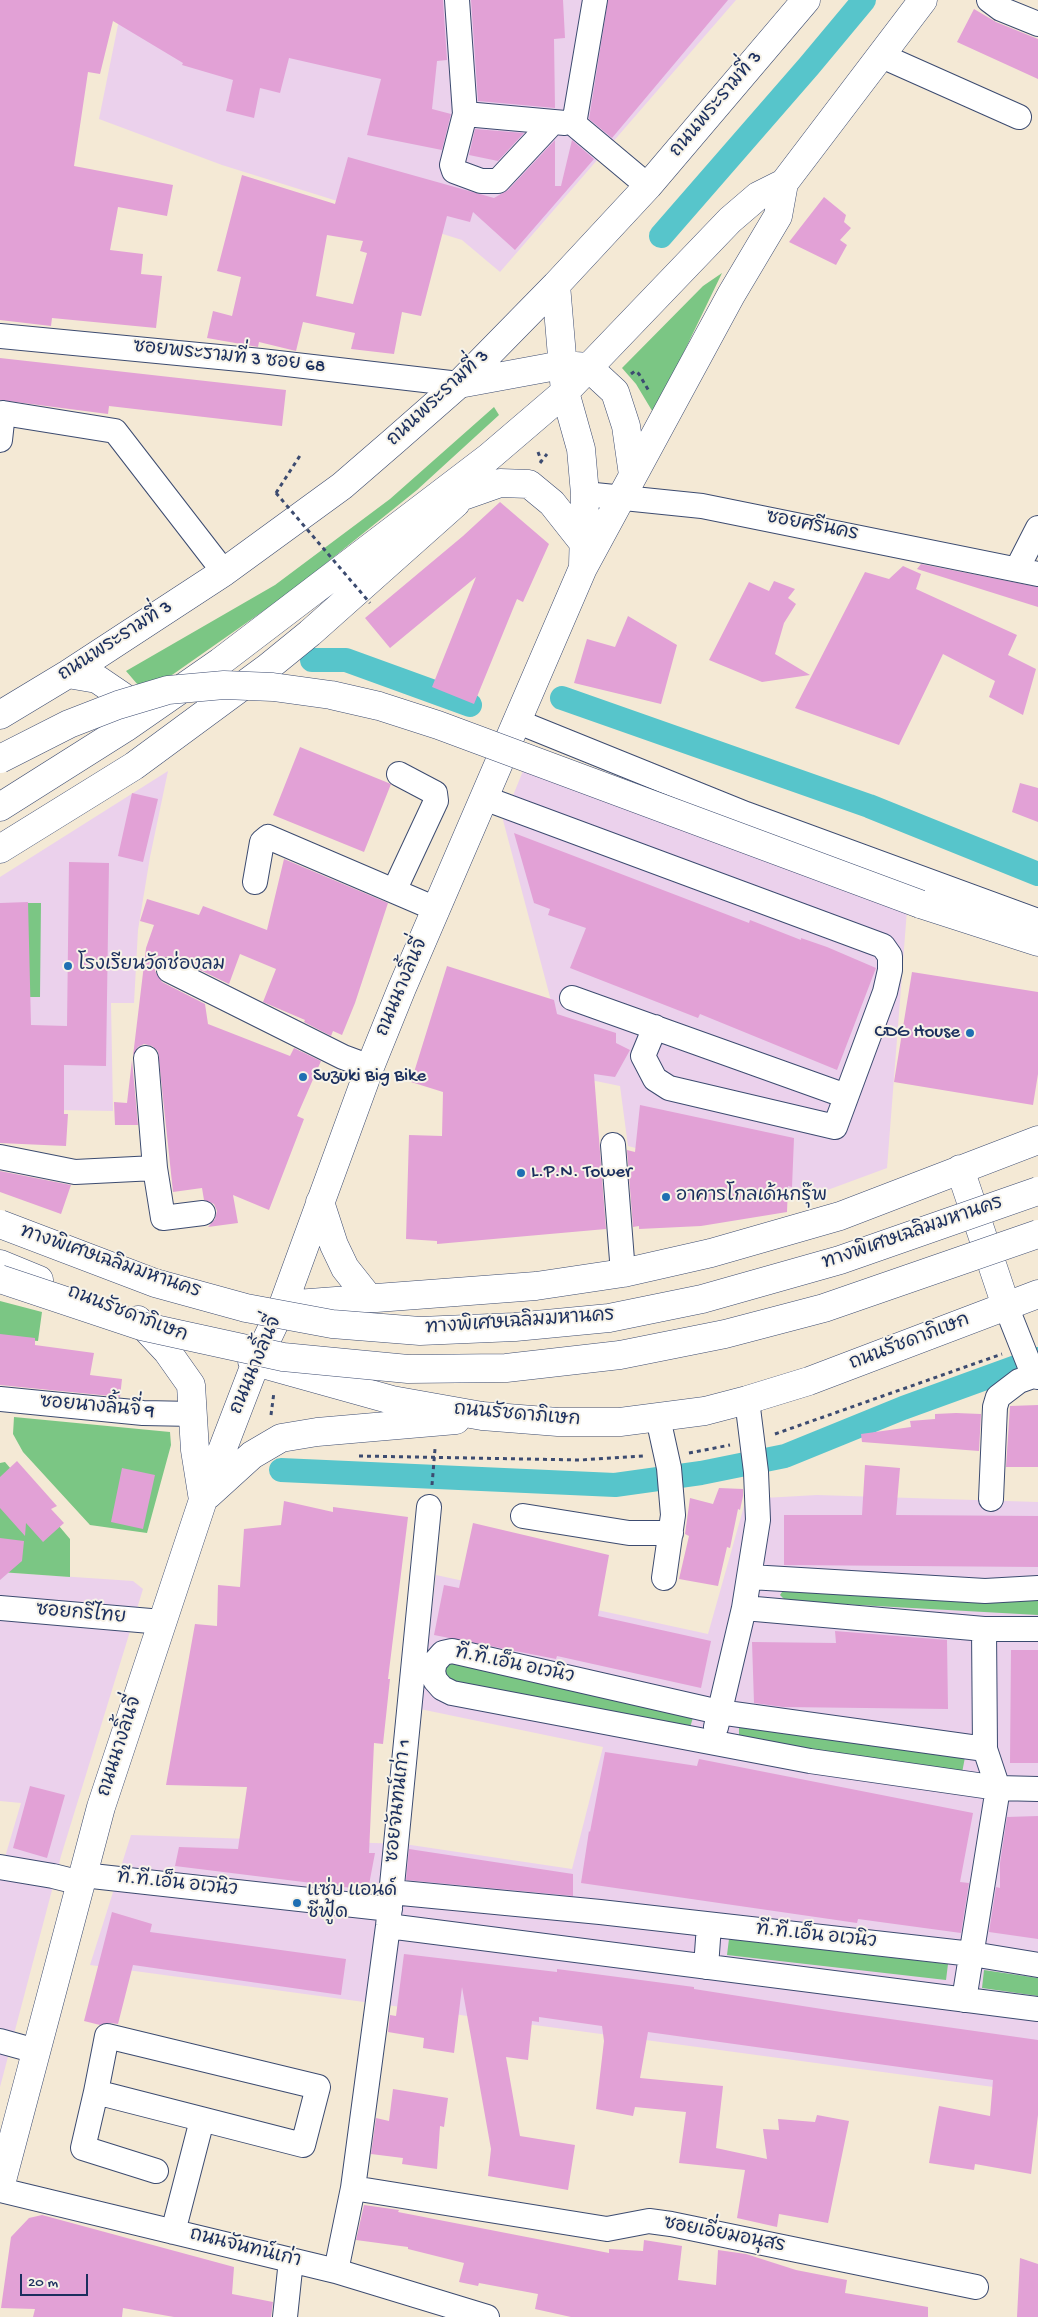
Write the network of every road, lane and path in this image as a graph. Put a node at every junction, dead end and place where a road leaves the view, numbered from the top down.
1 (457, 0) edge
2 (595, 0) edge
3 (806, 0) edge
4 (923, 0) edge
5 (989, 0) edge
6 (1038, 24) edge
7 (882, 56) junction
8 (465, 114) junction
9 (1019, 118) dead end
10 (564, 123) junction
11 (784, 183) junction
12 (648, 186) junction
13 (556, 285) junction
14 (0, 336) edge
15 (575, 366) junction
16 (629, 376) dead end
17 (459, 384) junction
18 (565, 392) junction
19 (654, 396) dead end
20 (0, 440) edge
21 (538, 452) dead end
22 (301, 454) dead end
23 (489, 458) junction
24 (541, 460) dead end
25 (628, 486) junction
26 (584, 494) junction
27 (463, 496) junction
28 (1038, 528) edge
29 (582, 541) junction
30 (583, 568) junction
31 (1028, 571) edge
32 (224, 572) junction
33 (370, 603) dead end
34 (68, 674) junction
35 (0, 715) edge
36 (516, 721) junction
37 (125, 728) junction
38 (0, 759) edge
39 (399, 774) dead end
40 (484, 798) junction
41 (0, 807) edge
42 (0, 849) edge
43 (255, 882) dead end
44 (394, 891) junction
45 (436, 909) junction
46 (1038, 921) edge
47 (1038, 942) edge
48 (169, 970) dead end
49 (572, 998) dead end
50 (655, 1027) junction
51 (146, 1058) dead end
52 (370, 1067) junction
53 (846, 1096) junction
54 (1038, 1140) edge
55 (613, 1145) dead end
56 (0, 1157) edge
57 (155, 1168) junction
58 (960, 1169) junction
59 (1038, 1191) edge
60 (320, 1202) junction
61 (203, 1213) dead end
62 (0, 1224) edge
63 (1038, 1234) edge
64 (0, 1264) edge
65 (623, 1273) junction
66 (0, 1280) edge
67 (1038, 1294) edge
68 (368, 1297) junction
69 (283, 1305) junction
70 (1006, 1306) junction
71 (138, 1320) junction
72 (256, 1362) junction
73 (1032, 1369) edge
74 (275, 1387) dead end
75 (0, 1400) edge
76 (748, 1400) junction
77 (194, 1414) junction
78 (482, 1416) junction
79 (658, 1418) junction
80 (270, 1424) dead end
81 (435, 1448) dead end
82 (430, 1499) joint
83 (991, 1499) dead end
84 (203, 1500) junction
85 (522, 1516) dead end
86 (672, 1524) junction
87 (664, 1578) dead end
88 (750, 1578) junction
89 (774, 1579) junction
90 (1038, 1588) edge
91 (0, 1608) edge
92 (744, 1608) junction
93 (776, 1610) junction
94 (162, 1622) junction
95 (984, 1629) junction
96 (1038, 1629) edge
97 (719, 1712) junction
98 (713, 1741) junction
99 (985, 1749) junction
100 (998, 1788) junction
101 (1038, 1789) edge
102 (0, 1867) edge
103 (82, 1879) junction
104 (390, 1909) junction
105 (709, 1925) junction
106 (972, 1954) junction
107 (1038, 1965) edge
108 (706, 1967) junction
109 (964, 2000) junction
110 (1038, 2009) edge
111 (0, 2041) edge
112 (36, 2052) junction
113 (96, 2092) junction
114 (202, 2120) junction
115 (156, 2171) dead end
116 (353, 2188) junction
117 (0, 2189) edge
118 (173, 2232) junction
119 (291, 2260) junction
120 (336, 2271) junction
121 (976, 2287) dead end
122 (426, 2308) edge
123 (285, 2317) edge
124 (487, 2317) edge

1 - 8 street
2 - 10 street
3 - 12 main road, ถนนพระรามที่ 3
4 - 7 main road
5 - 6 street
7 - 9 street
7 - 11 main road
8 - 10 street
8 - 10 street
10 - 12 street
11 - 15 main road
11 - 25 main road, ถนนนางลิ้นจี่
12 - 13 main road, ถนนพระรามที่ 3
13 - 15 main road, ถนนนางลิ้นจี่
13 - 17 main road, ถนนพระรามที่ 3
14 - 17 street, ซอยพระรามที่ 3 ซอย 68
15 - 17 main road
15 - 18 main road, ถนนนางลิ้นจี่
15 - 25 main road
16 - 19 path
17 - 32 main road, ถนนพระรามที่ 3
18 - 23 main road
18 - 26 main road, ถนนนางลิ้นจี่
20 - 32 street
21 - 24 path
22 - 33 path, bridge
23 - 27 main road
23 - 37 main road
25 - 26 street, ซอยศรีนคร
25 - 30 main road, ถนนนางลิ้นจี่
25 - 31 street, ซอยศรีนคร
26 - 29 main road, ถนนนางลิ้นจี่
27 - 29 main road
27 - 42 main road
28 - 31 street
29 - 30 main road, ถนนนางลิ้นจี่
30 - 36 main road, ถนนนางลิ้นจี่
32 - 34 main road, ถนนพระรามที่ 3
34 - 35 main road, ถนนพระรามที่ 3
34 - 37 main road
36 - 40 main road, ถนนนางลิ้นจี่
36 - 46 street
37 - 41 main road
38 - 47 main road, bridge
39 - 44 street
40 - 45 main road, ถนนนางลิ้นจี่
40 - 53 street
43 - 44 street
44 - 45 street
45 - 52 main road, ถนนนางลิ้นจี่
48 - 52 street
49 - 50 street
50 - 53 street
50 - 53 street
51 - 57 street
52 - 60 main road, ถนนนางลิ้นจี่
54 - 58 main road
55 - 65 street
56 - 57 street
57 - 61 street
58 - 65 main road
58 - 70 main road
59 - 62 main road, ทางพิเศษเฉลิมมหานคร, bridge
60 - 68 main road
60 - 69 main road, ถนนนางลิ้นจี่
63 - 66 main road, ทางพิเศษเฉลิมมหานคร, bridge
64 - 71 main road, ถนนรัชดาภิเษก
65 - 68 main road
67 - 70 main road, ถนนรัชดาภิเษก
68 - 69 main road
69 - 72 main road, ถนนนางลิ้นจี่
70 - 73 street
70 - 76 main road, ถนนรัชดาภิเษก
71 - 72 main road, ถนนรัชดาภิเษก
71 - 77 main road
72 - 78 main road, ถนนรัชดาภิเษก
72 - 84 main road, ถนนนางลิ้นจี่
73 - 83 street
74 - 80 path
75 - 77 street, ซอยนางลิ้นจี่ 9
76 - 79 main road, ถนนรัชดาภิเษก
76 - 88 street
77 - 84 main road
78 - 79 main road, ถนนรัชดาภิเษก
78 - 84 main road
79 - 86 street
81 - 82 path
82 - 104 street, ซอยจันทน์เก่า 1
84 - 94 main road, ถนนนางลิ้นจี่
85 - 86 street
86 - 87 street
88 - 89 street
88 - 92 street
89 - 90 street
89 - 93 street
91 - 94 street, ซอยกรีไทย
92 - 93 street
92 - 97 street
93 - 95 street
94 - 103 main road, ถนนนางลิ้นจี่
95 - 96 street
95 - 99 street
97 - 98 street
97 - 98 street, ที.ที.เอ็น อเวนิว
97 - 99 street, ที.ที.เอ็น อเวนิว
98 - 100 street, ที.ที.เอ็น อเวนิว
99 - 100 street
100 - 101 street, ที.ที.เอ็น อเวนิว
100 - 106 street
102 - 103 street, ที.ที.เอ็น อเวนิว
103 - 104 street, ที.ที.เอ็น อเวนิว
103 - 112 main road, ถนนนางลิ้นจี่
104 - 105 street, ที.ที.เอ็น อเวนิว
104 - 108 street, ที.ที.เอ็น อเวนิว
104 - 116 street, ซอยจันทน์เก่า 1
105 - 106 street, ที.ที.เอ็น อเวนิว
105 - 108 street
106 - 107 street, ที.ที.เอ็น อเวนิว
106 - 109 street
108 - 109 street, ที.ที.เอ็น อเวนิว
109 - 110 street, ที.ที.เอ็น อเวนิว
111 - 112 street
112 - 117 main road, ถนนนางลิ้นจี่
113 - 114 street
113 - 114 street
113 - 115 street
114 - 118 street
116 - 120 street, ซอยจันทน์เก่า 1
116 - 121 street, ซอยเอี่ยมอนุสร
117 - 118 street, ถนนจันทน์เก่า
118 - 119 street, ถนนจันทน์เก่า
119 - 120 street, ถนนจันทน์เก่า
119 - 123 street
120 - 122 street, ถนนจันทน์เก่า
122 - 124 street, ถนนจันทน์เก่า

